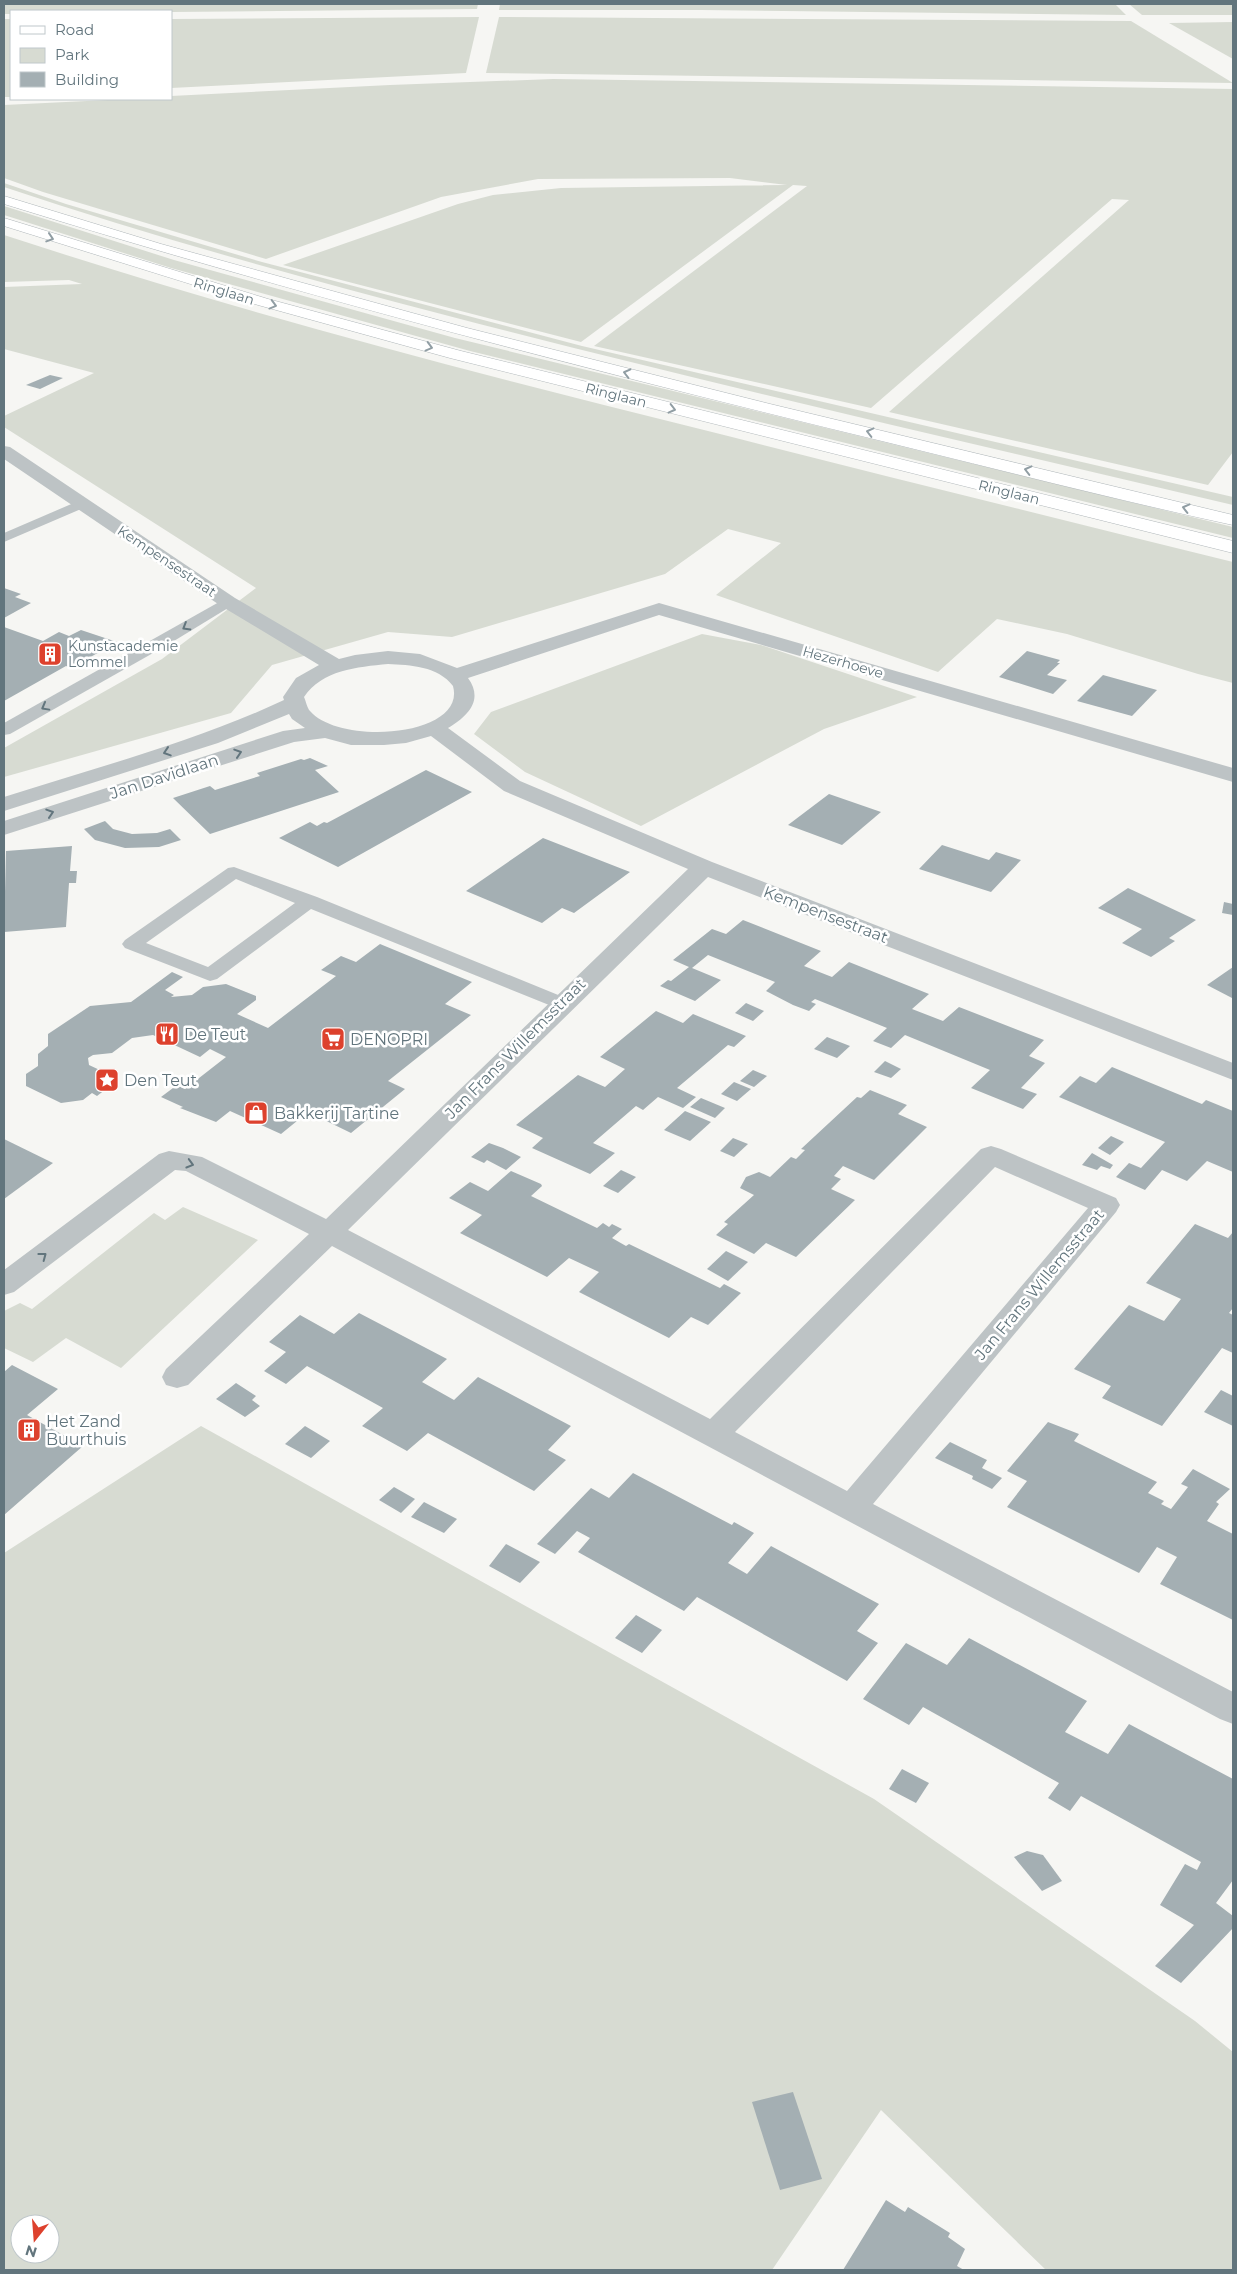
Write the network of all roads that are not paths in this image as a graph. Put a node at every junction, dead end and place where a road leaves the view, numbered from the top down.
1 (4, 200) edge
2 (4, 222) edge
3 (4, 450) edge
4 (83, 503) junction
5 (1233, 520) edge
6 (4, 538) edge
7 (1233, 547) edge
8 (228, 602) junction
9 (334, 665) junction
10 (455, 675) junction
11 (294, 703) junction
12 (434, 728) junction
13 (4, 730) edge
14 (326, 732) junction
15 (142, 760) junction
16 (1233, 775) edge
17 (162, 777) junction
18 (4, 804) edge
19 (4, 828) edge
20 (704, 867) junction
21 (310, 901) junction
22 (561, 1003) junction
23 (1233, 1072) edge
24 (328, 1232) junction
25 (4, 1285) edge
26 (177, 1377) dead end
27 (713, 1435) junction
28 (852, 1508) junction
29 (1233, 1709) edge

5 -> 1 main road, Ringlaan
2 -> 7 main road, Ringlaan
3 - 4 street, Kempensestraat
4 - 6 lane
4 - 8 street, Kempensestraat
8 - 9 street, Kempensestraat
8 -> 13 lane
9 - 10 street
9 - 11 street
10 - 12 street
10 - 16 street, Hezerhoeve
11 - 14 street
11 -> 15 street, Jan Davidlaan
12 - 14 street
12 - 20 street, Kempensestraat
17 -> 14 street, Jan Davidlaan
15 - 17 street
15 - 18 street, Jan Davidlaan
19 -> 17 street, Jan Davidlaan
20 - 22 street, Jan Frans Willemsstraat
20 - 23 street, Kempensestraat
21 - 21 lane
21 - 22 lane
22 - 24 street, Jan Frans Willemsstraat
25 -> 24 street
24 - 26 street, Jan Frans Willemsstraat
24 - 27 street
27 - 28 street
27 - 28 street, Jan Frans Willemsstraat
28 - 29 street

